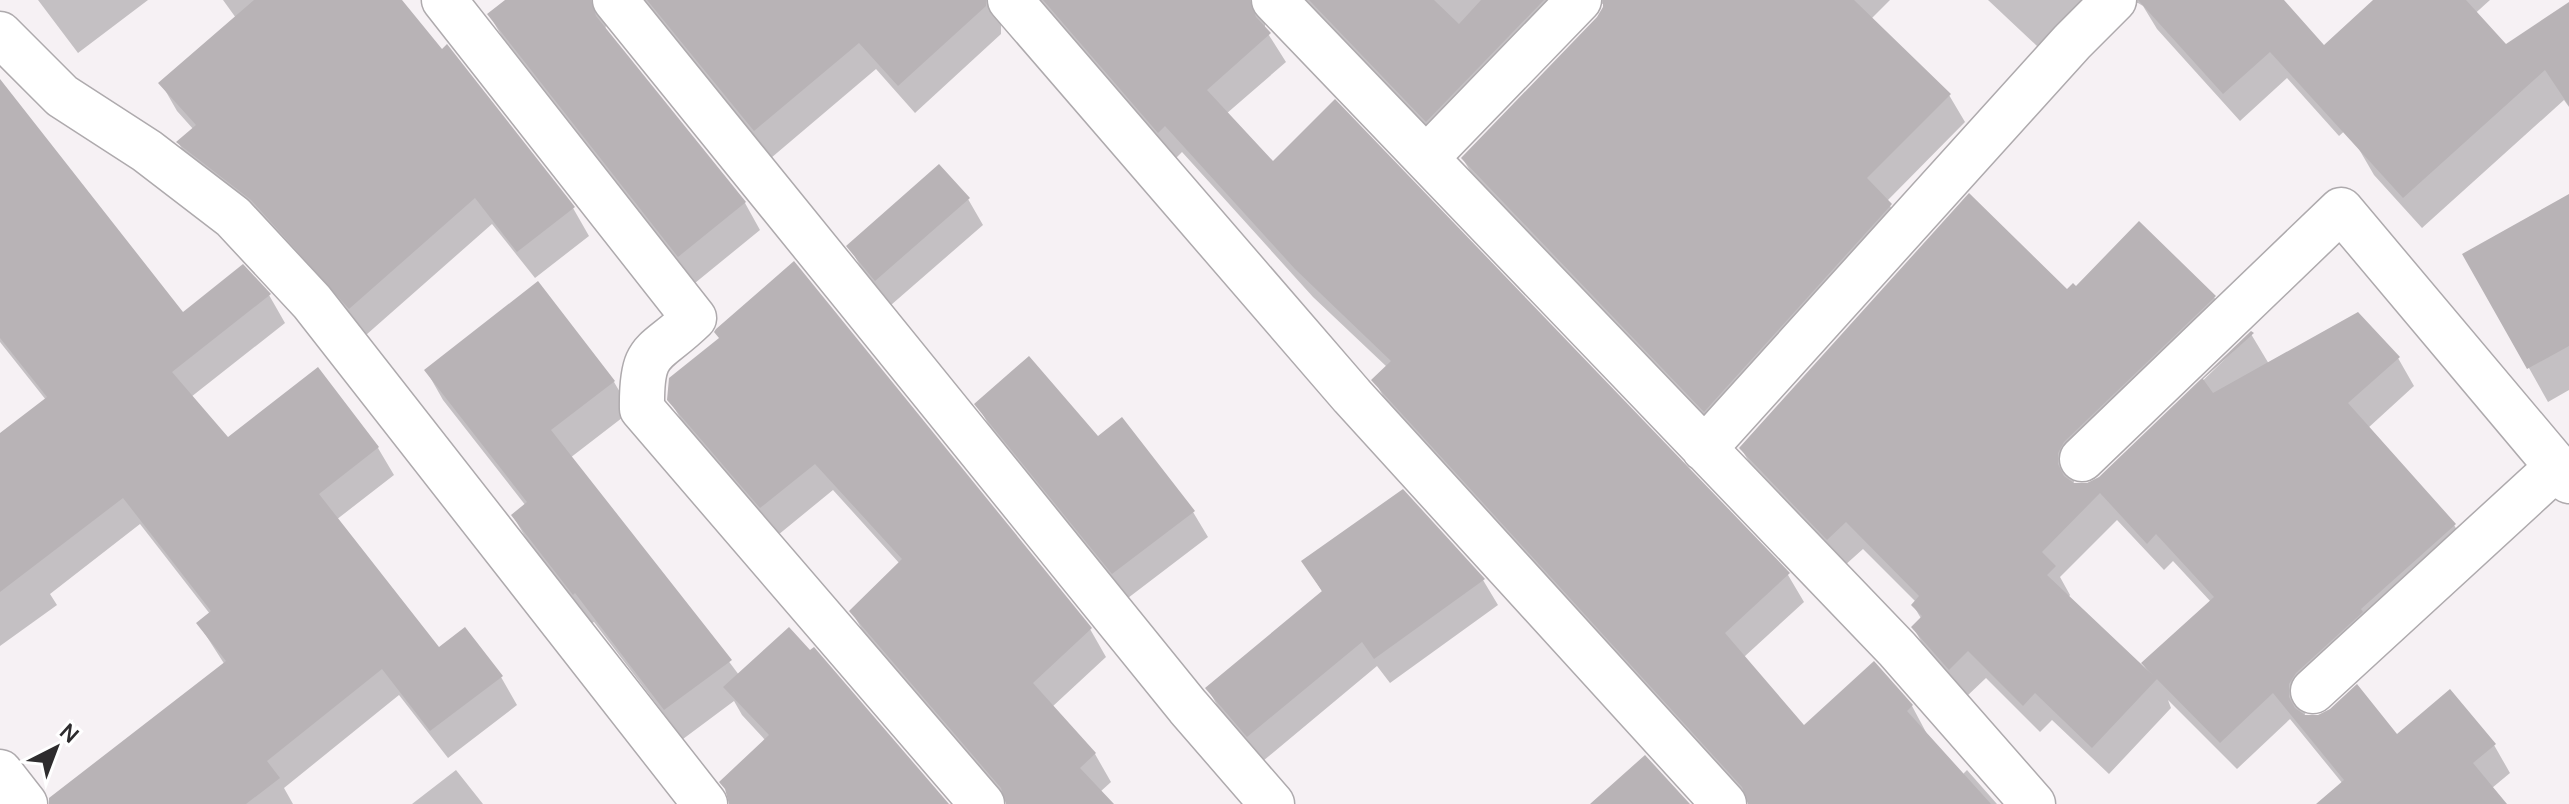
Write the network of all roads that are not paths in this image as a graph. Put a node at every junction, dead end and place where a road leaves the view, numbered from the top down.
1 (444, 0) edge
2 (615, 0) edge
3 (1010, 0) edge
4 (1274, 0) edge
5 (1579, 0) edge
6 (2114, 0) edge
7 (0, 34) edge
8 (1426, 158) junction
9 (1704, 449) junction
10 (2082, 459) dead end
11 (2563, 474) edge
12 (2313, 691) dead end
13 (0, 772) edge
14 (25, 804) edge
15 (705, 804) edge
16 (982, 804) edge
17 (1272, 804) edge
18 (1724, 804) edge
19 (2033, 804) edge

1 - 16 street
2 - 17 street
3 - 18 street
4 - 8 street
5 - 8 street
6 - 9 street
7 - 15 street
8 - 9 street
9 - 19 street
10 - 11 street
11 - 12 street
13 - 14 street

